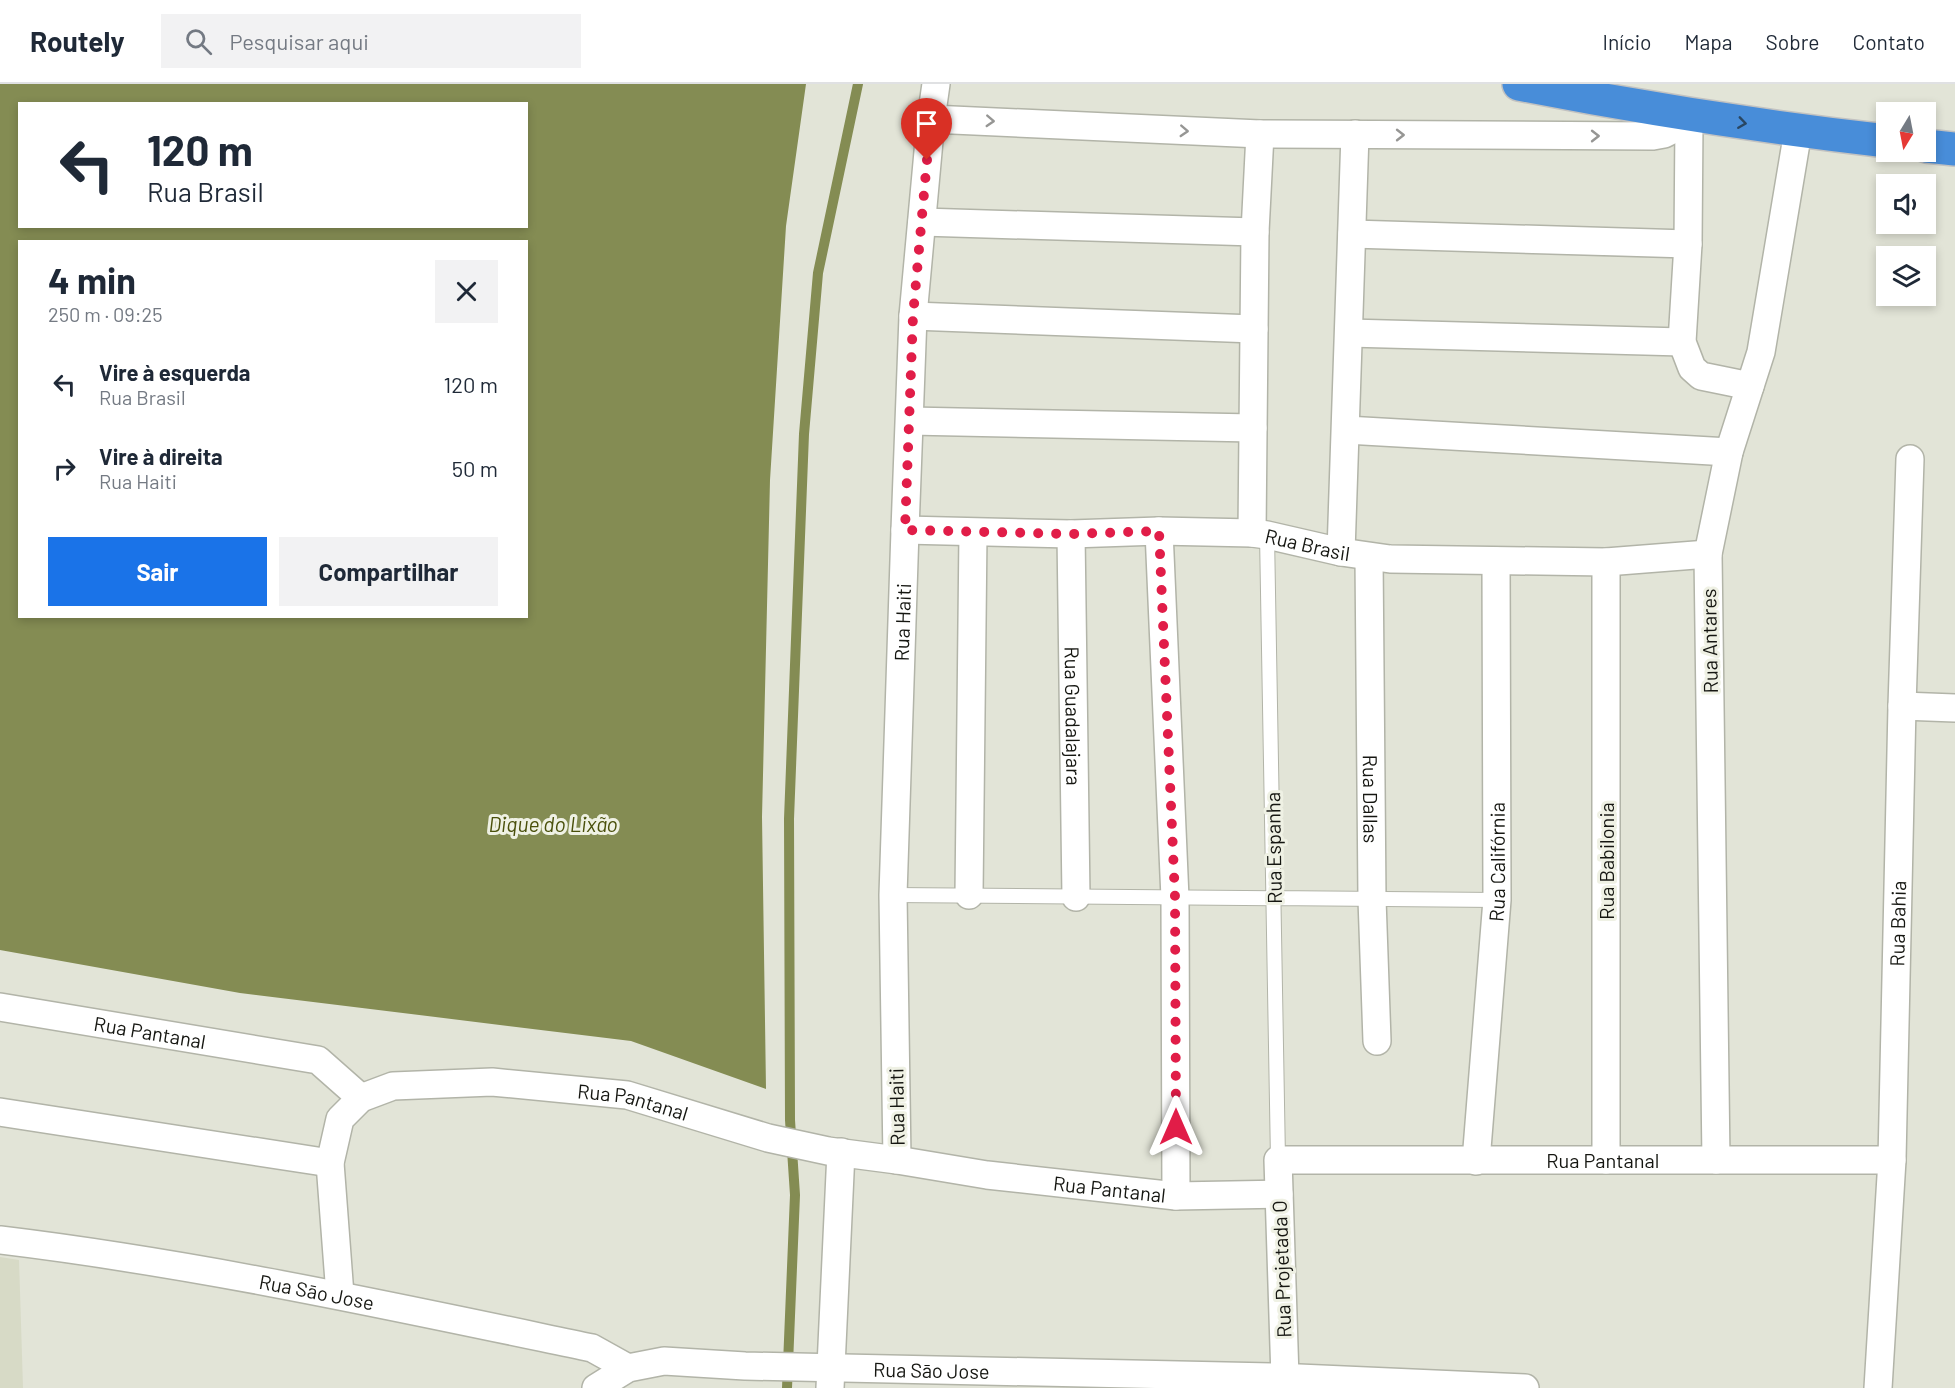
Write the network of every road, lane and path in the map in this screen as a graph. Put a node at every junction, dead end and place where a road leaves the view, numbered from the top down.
1 (936, 84) edge
2 (1519, 84) edge
3 (931, 119) junction
4 (1695, 119) junction
5 (1798, 131) junction
6 (1260, 134) junction
7 (1355, 134) junction
8 (1876, 140) edge
9 (1936, 147) edge
10 (1955, 149) edge
11 (922, 222) junction
12 (1255, 232) junction
13 (1352, 234) junction
14 (1688, 244) junction
15 (913, 316) junction
16 (1254, 329) junction
17 (1349, 333) junction
18 (1682, 342) junction
19 (1750, 386) junction
20 (910, 420) junction
21 (1252, 428) junction
22 (1346, 430) junction
23 (1730, 452) junction
24 (1910, 459) dead end
25 (905, 530) junction
26 (1159, 531) junction
27 (973, 533) junction
28 (1071, 534) junction
29 (1260, 534) junction
30 (1341, 552) junction
31 (1708, 554) junction
32 (1369, 556) junction
33 (1496, 561) junction
34 (1606, 562) junction
35 (1902, 706) junction
36 (1955, 708) edge
37 (893, 895) junction
38 (969, 896) junction
39 (1076, 897) junction
40 (1175, 897) junction
41 (1274, 898) junction
42 (1372, 899) junction
43 (1497, 900) junction
44 (0, 1007) edge
45 (1377, 1041) dead end
46 (361, 1098) junction
47 (0, 1112) edge
48 (835, 1151) junction
49 (897, 1160) junction
50 (1278, 1160) junction
51 (1605, 1160) junction
52 (1716, 1160) junction
53 (1892, 1160) junction
54 (1476, 1161) junction
55 (330, 1163) junction
56 (1279, 1194) junction
57 (1176, 1196) junction
58 (0, 1240) edge
59 (340, 1295) junction
60 (628, 1368) junction
61 (749, 1377) edge
62 (826, 1377) edge
63 (984, 1378) edge
64 (1285, 1378) junction
65 (596, 1388) edge
66 (1525, 1388) edge
67 (1878, 1388) edge

1 - 3 street, Rua Haiti
2 - 4 highway
3 -> 6 street
3 - 11 street, Rua Haiti
4 -> 5 highway
7 -> 4 street
4 - 14 street
5 - 8 highway
5 - 19 street, Rua Antares
6 - 7 street
6 - 12 street
7 - 13 street
9 - 10 highway
11 - 12 street
11 - 15 street, Rua Haiti
12 - 16 street
13 - 14 street
13 - 17 street
14 - 18 street
15 - 16 street
15 - 20 street, Rua Haiti
16 - 21 street
17 - 18 street
17 - 22 street
18 - 19 street
19 - 23 street, Rua Antares
20 - 21 street
20 - 25 street, Rua Haiti
21 - 29 street
22 - 23 street
22 - 30 street
23 - 31 street, Rua Antares
24 - 35 street, Rua Bahia
25 - 27 street, Rua Brasil
25 - 37 street, Rua Haiti
26 - 28 street, Rua Brasil
26 - 29 street, Rua Brasil
26 - 40 street
27 - 28 street, Rua Brasil
27 - 38 street
28 - 39 street, Rua Guadalajara
29 - 30 street, Rua Brasil
29 - 41 lane, Rua Espanha
30 - 32 street, Rua Brasil
31 - 34 street, Rua Brasil
31 - 52 street, Rua Antares
32 - 33 street, Rua Brasil
32 - 42 street, Rua Dallas
33 - 34 street, Rua Brasil
33 - 43 street, Rua Califórnia
34 - 51 street, Rua Babilonia
35 - 36 street
35 - 53 street, Rua Bahia
37 - 38 lane
37 - 49 street, Rua Haiti
38 - 39 lane
39 - 40 lane
40 - 41 lane
40 - 57 street
41 - 42 lane
41 - 50 lane, Rua Espanha
42 - 43 lane
42 - 45 street, Rua Dallas
43 - 54 street, Rua Califórnia
44 - 46 street, Rua Pantanal
46 - 48 street, Rua Pantanal
46 - 55 street
47 - 55 street
48 - 49 street, Rua Pantanal
48 - 62 street
49 - 57 street, Rua Pantanal
50 - 54 street, Rua Pantanal
50 - 56 street, Rua Projetada O
51 - 52 street, Rua Pantanal
51 - 54 street, Rua Pantanal
52 - 53 street, Rua Pantanal
53 - 67 street, Rua Bahia
55 - 59 street
56 - 57 street, Rua Pantanal
56 - 64 street, Rua Projetada O
58 - 59 street, Rua Sāo Jose
59 - 60 street, Rua Sāo Jose
60 - 61 street, Rua Sāo Jose
60 - 65 street, Rua Sāo Jose
61 - 62 street, Rua Sāo Jose
62 - 63 street, Rua Sāo Jose
63 - 64 street, Rua Sāo Jose
64 - 66 street, Rua Sāo Jose

